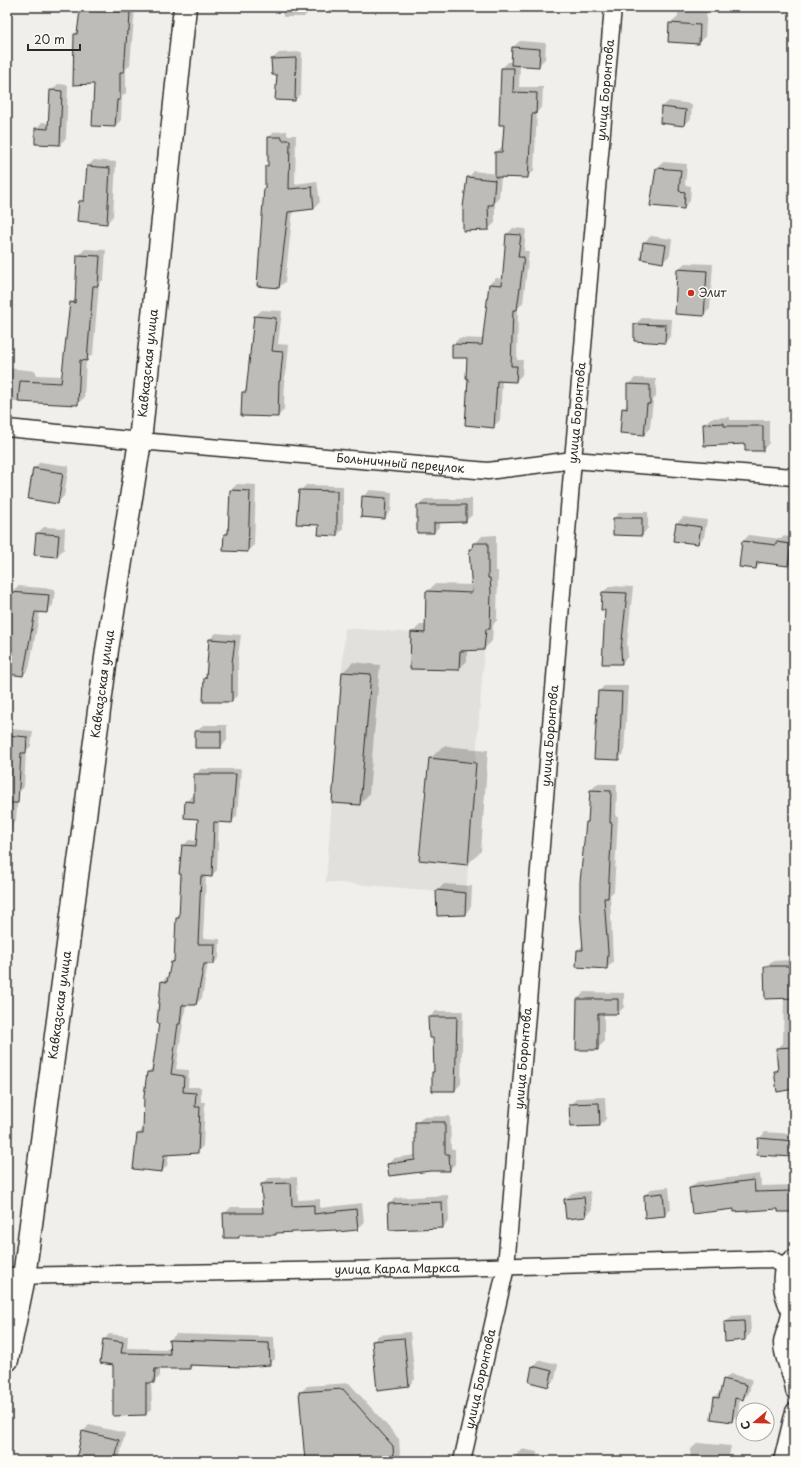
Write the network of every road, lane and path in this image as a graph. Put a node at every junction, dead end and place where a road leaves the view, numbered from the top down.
1 (185, 7) edge
2 (614, 7) edge
3 (7, 428) edge
4 (140, 441) junction
5 (573, 460) junction
6 (794, 477) edge
7 (789, 1262) edge
8 (506, 1267) junction
9 (16, 1276) edge
10 (7, 1360) edge
11 (794, 1391) edge
12 (794, 1411) edge
13 (462, 1461) edge
14 (782, 1461) edge

1 - 4 street, Кавказская улица
2 - 5 street, улица Боронтова
3 - 4 street, Больничный переулок
4 - 5 street, Больничный переулок
4 - 9 street, Кавказская улица
5 - 6 street, Больничный переулок
5 - 8 street, улица Боронтова
7 - 8 street, улица Карла Маркса
7 - 11 street
8 - 9 street, улица Карла Маркса
8 - 13 street, улица Боронтова
9 - 10 street, Кавказская улица
12 - 14 street

